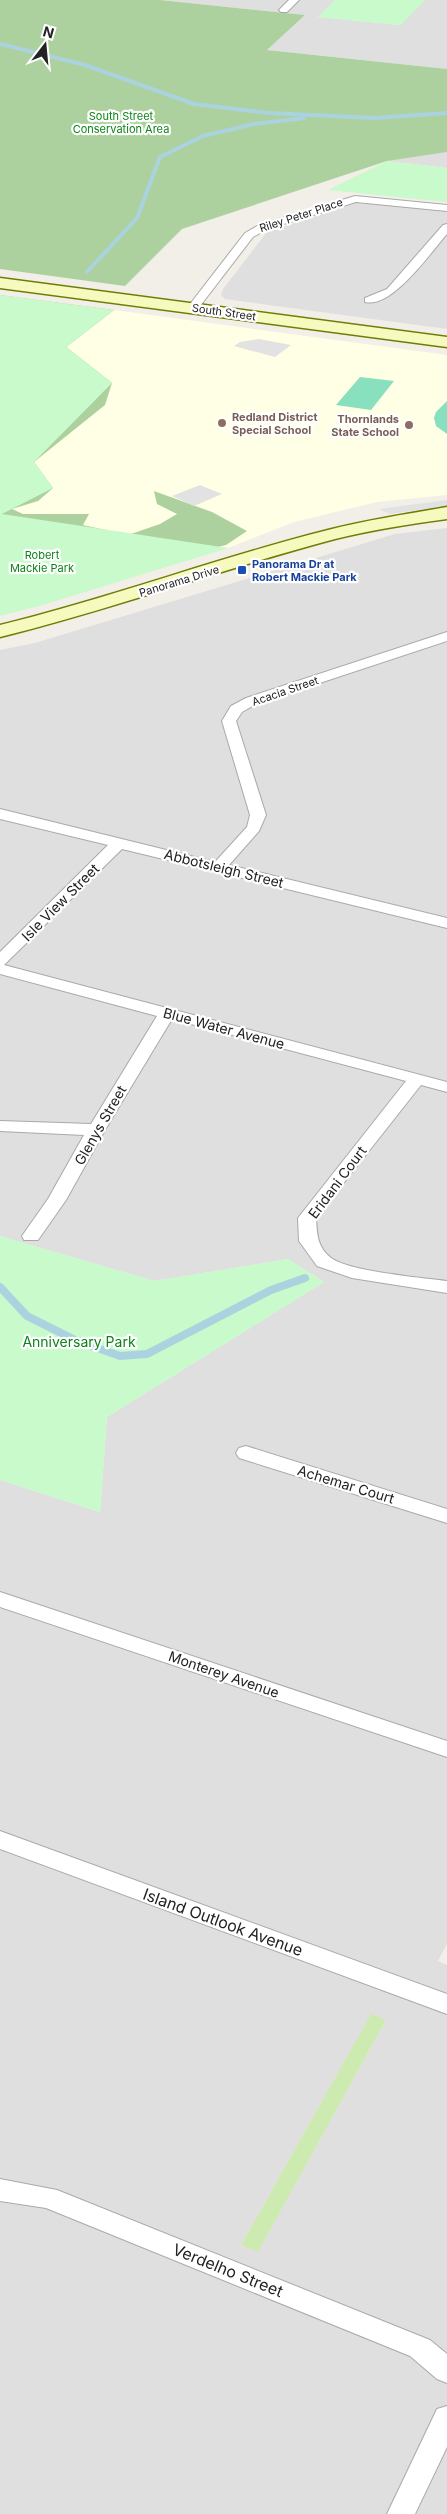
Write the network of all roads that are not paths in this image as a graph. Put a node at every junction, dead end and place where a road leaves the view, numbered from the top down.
1 (294, 0) edge
2 (284, 10) dead end
3 (447, 208) edge
4 (447, 227) edge
5 (0, 283) edge
6 (369, 300) dead end
7 (193, 308) junction
8 (447, 342) edge
9 (447, 514) edge
10 (0, 631) edge
11 (446, 638) edge
12 (0, 814) edge
13 (119, 843) junction
14 (218, 867) junction
15 (447, 923) edge
16 (0, 961) edge
17 (0, 969) edge
18 (167, 1013) junction
19 (417, 1079) junction
20 (447, 1087) edge
21 (0, 1126) edge
22 (96, 1130) junction
23 (31, 1236) dead end
24 (447, 1287) edge
25 (246, 1453) dead end
26 (447, 1516) edge
27 (0, 1599) edge
28 (447, 1749) edge
29 (0, 1840) edge
30 (447, 2004) edge
31 (0, 2190) edge
32 (447, 2371) edge
33 (447, 2418) edge
34 (401, 2514) edge

1 - 2 street
3 - 7 street, Riley Peter Place
4 - 6 street
5 - 7 street, South Street
7 - 8 street, South Street
9 - 10 street, Panorama Drive
11 - 14 street, Acacia Street
12 - 13 street, Abbotsleigh Street
13 - 14 street, Abbotsleigh Street
13 - 16 street, Isle View Street
14 - 15 street, Abbotsleigh Street
17 - 18 street, Blue Water Avenue
18 - 19 street, Blue Water Avenue
18 - 22 street, Glenys Street
19 - 20 street, Blue Water Avenue
19 - 24 street, Eridani Court
21 - 22 street
22 - 23 street, Glenys Street
25 - 26 street, Achemar Court
27 - 28 street, Monterey Avenue
29 - 30 street, Island Outlook Avenue
31 - 32 street, Verdelho Street
33 - 34 street

